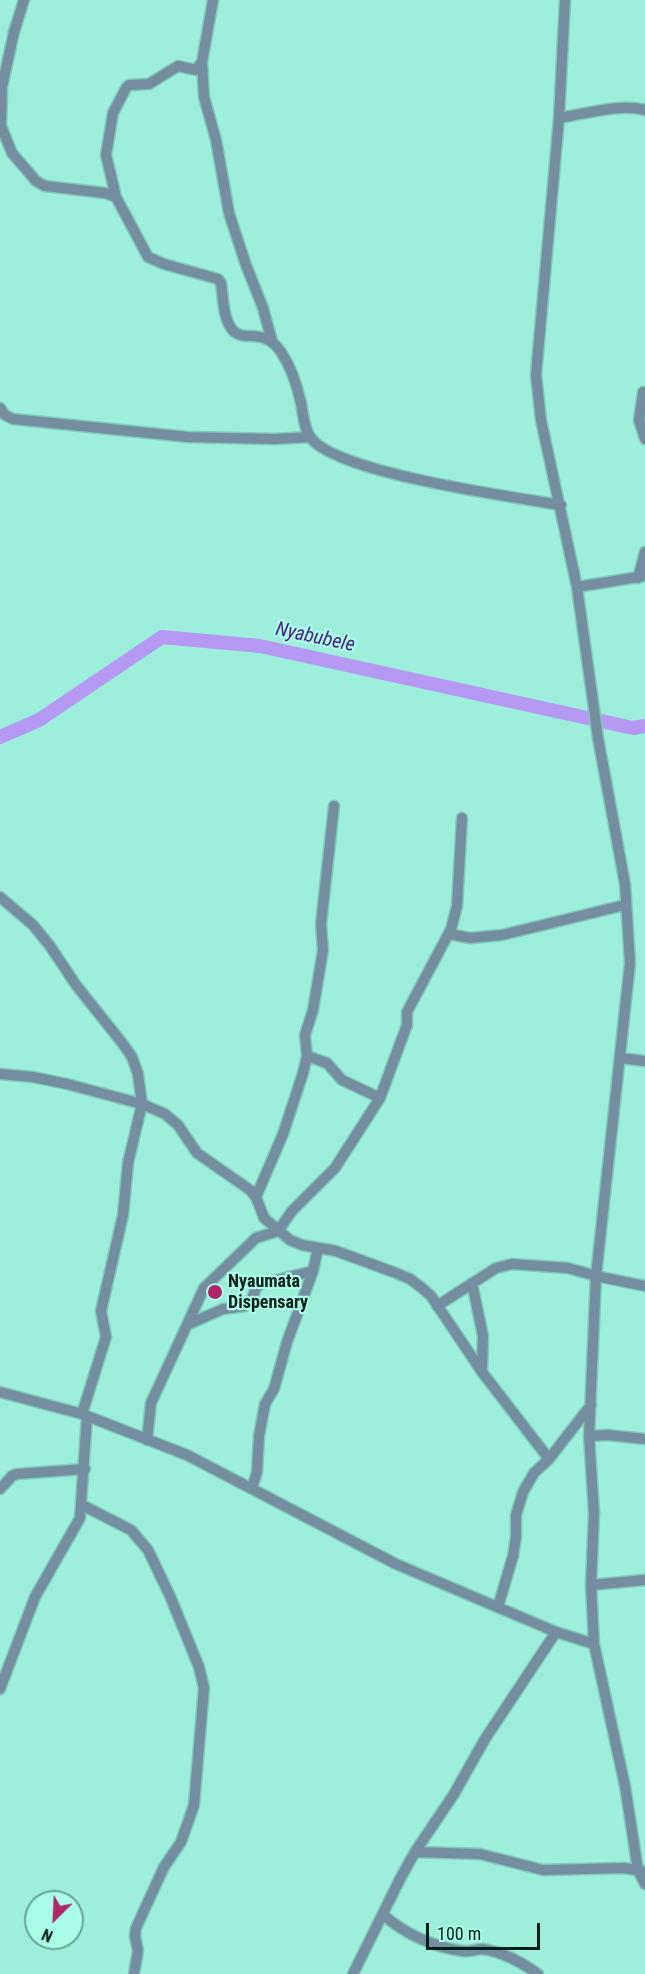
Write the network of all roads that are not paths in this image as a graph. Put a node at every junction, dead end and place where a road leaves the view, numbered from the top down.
1 (24, 0) edge
2 (213, 0) edge
3 (565, 0) edge
4 (202, 62) junction
5 (645, 110) edge
6 (559, 118) junction
7 (116, 197) junction
8 (272, 341) junction
9 (643, 392) dead end
10 (0, 408) edge
11 (310, 436) junction
12 (645, 439) edge
13 (561, 506) junction
14 (645, 552) edge
15 (642, 577) edge
16 (577, 587) junction
17 (334, 806) dead end
18 (462, 818) dead end
19 (0, 897) edge
20 (625, 904) junction
21 (449, 934) junction
22 (306, 1056) junction
23 (620, 1058) junction
24 (645, 1061) edge
25 (0, 1074) edge
26 (380, 1098) junction
27 (142, 1104) junction
28 (256, 1197) junction
29 (278, 1231) junction
30 (318, 1248) junction
31 (313, 1271) junction
32 (596, 1276) junction
33 (472, 1283) junction
34 (645, 1286) edge
35 (437, 1306) junction
36 (189, 1324) junction
37 (482, 1372) junction
38 (0, 1392) edge
39 (591, 1405) junction
40 (84, 1415) junction
41 (589, 1436) junction
42 (645, 1439) edge
43 (147, 1440) junction
44 (549, 1459) junction
45 (85, 1469) junction
46 (252, 1488) junction
47 (0, 1489) edge
48 (82, 1505) junction
49 (645, 1580) edge
50 (591, 1585) junction
51 (498, 1607) junction
52 (556, 1632) junction
53 (594, 1644) junction
54 (0, 1689) edge
55 (415, 1852) junction
56 (641, 1871) edge
57 (645, 1884) edge
58 (383, 1914) junction
59 (134, 1974) edge
60 (353, 1974) edge
61 (538, 1974) edge

1 - 7 street
2 - 4 street
3 - 6 street
4 - 7 street
4 - 8 street
5 - 6 street
6 - 13 street
7 - 8 street
8 - 11 street
9 - 12 street
10 - 11 street
11 - 13 street
13 - 16 street
14 - 15 street
15 - 16 street
16 - 20 street
17 - 22 street
18 - 21 street
19 - 27 street
20 - 21 street
20 - 23 street
21 - 26 street
22 - 26 street
22 - 28 street
23 - 24 street
23 - 32 street
25 - 27 street
26 - 29 street
27 - 28 street
27 - 40 street
28 - 29 street
29 - 30 street
29 - 36 street
30 - 31 street
30 - 35 street
31 - 36 street
31 - 46 street
32 - 33 street
32 - 34 street
32 - 39 street
33 - 35 street
33 - 37 street
35 - 37 street
36 - 43 street
37 - 44 street
38 - 40 street
39 - 41 street
39 - 44 street
40 - 43 street
40 - 45 street
41 - 42 street
41 - 50 street
43 - 46 street
44 - 51 street
45 - 47 street
45 - 48 street
46 - 51 street
48 - 54 street
48 - 59 street
49 - 50 street
50 - 53 street
51 - 52 street
52 - 53 street
52 - 55 street
53 - 56 street
55 - 56 street
55 - 58 street
56 - 57 street
58 - 60 street
58 - 61 street

